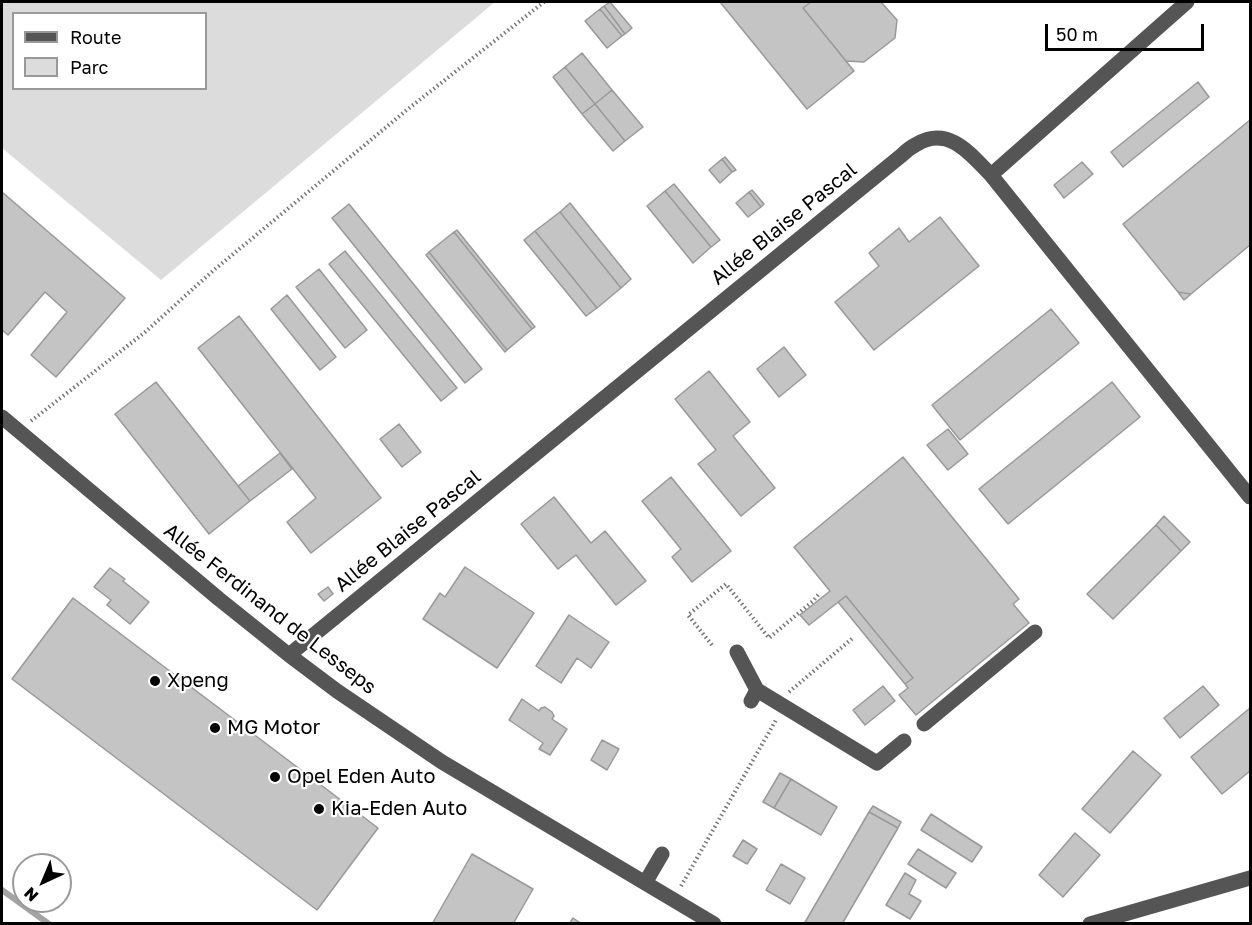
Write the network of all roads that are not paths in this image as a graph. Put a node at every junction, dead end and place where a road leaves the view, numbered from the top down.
1 (1187, 2) edge
2 (991, 176) junction
3 (2, 417) edge
4 (1251, 497) edge
5 (1035, 632) dead end
6 (737, 652) dead end
7 (289, 656) junction
8 (924, 724) dead end
9 (904, 741) dead end
10 (662, 854) dead end
11 (1251, 878) edge
12 (645, 883) junction
13 (714, 924) edge
14 (1090, 924) edge

1 - 2 street
2 - 4 street, Allée Blaise Pascal
2 - 7 street, Allée Blaise Pascal
3 - 7 street, Allée Ferdinand de Lesseps
5 - 8 street
6 - 9 street
7 - 12 street, Allée Ferdinand de Lesseps
10 - 12 street
11 - 14 street
12 - 13 street, Allée Ferdinand de Lesseps

